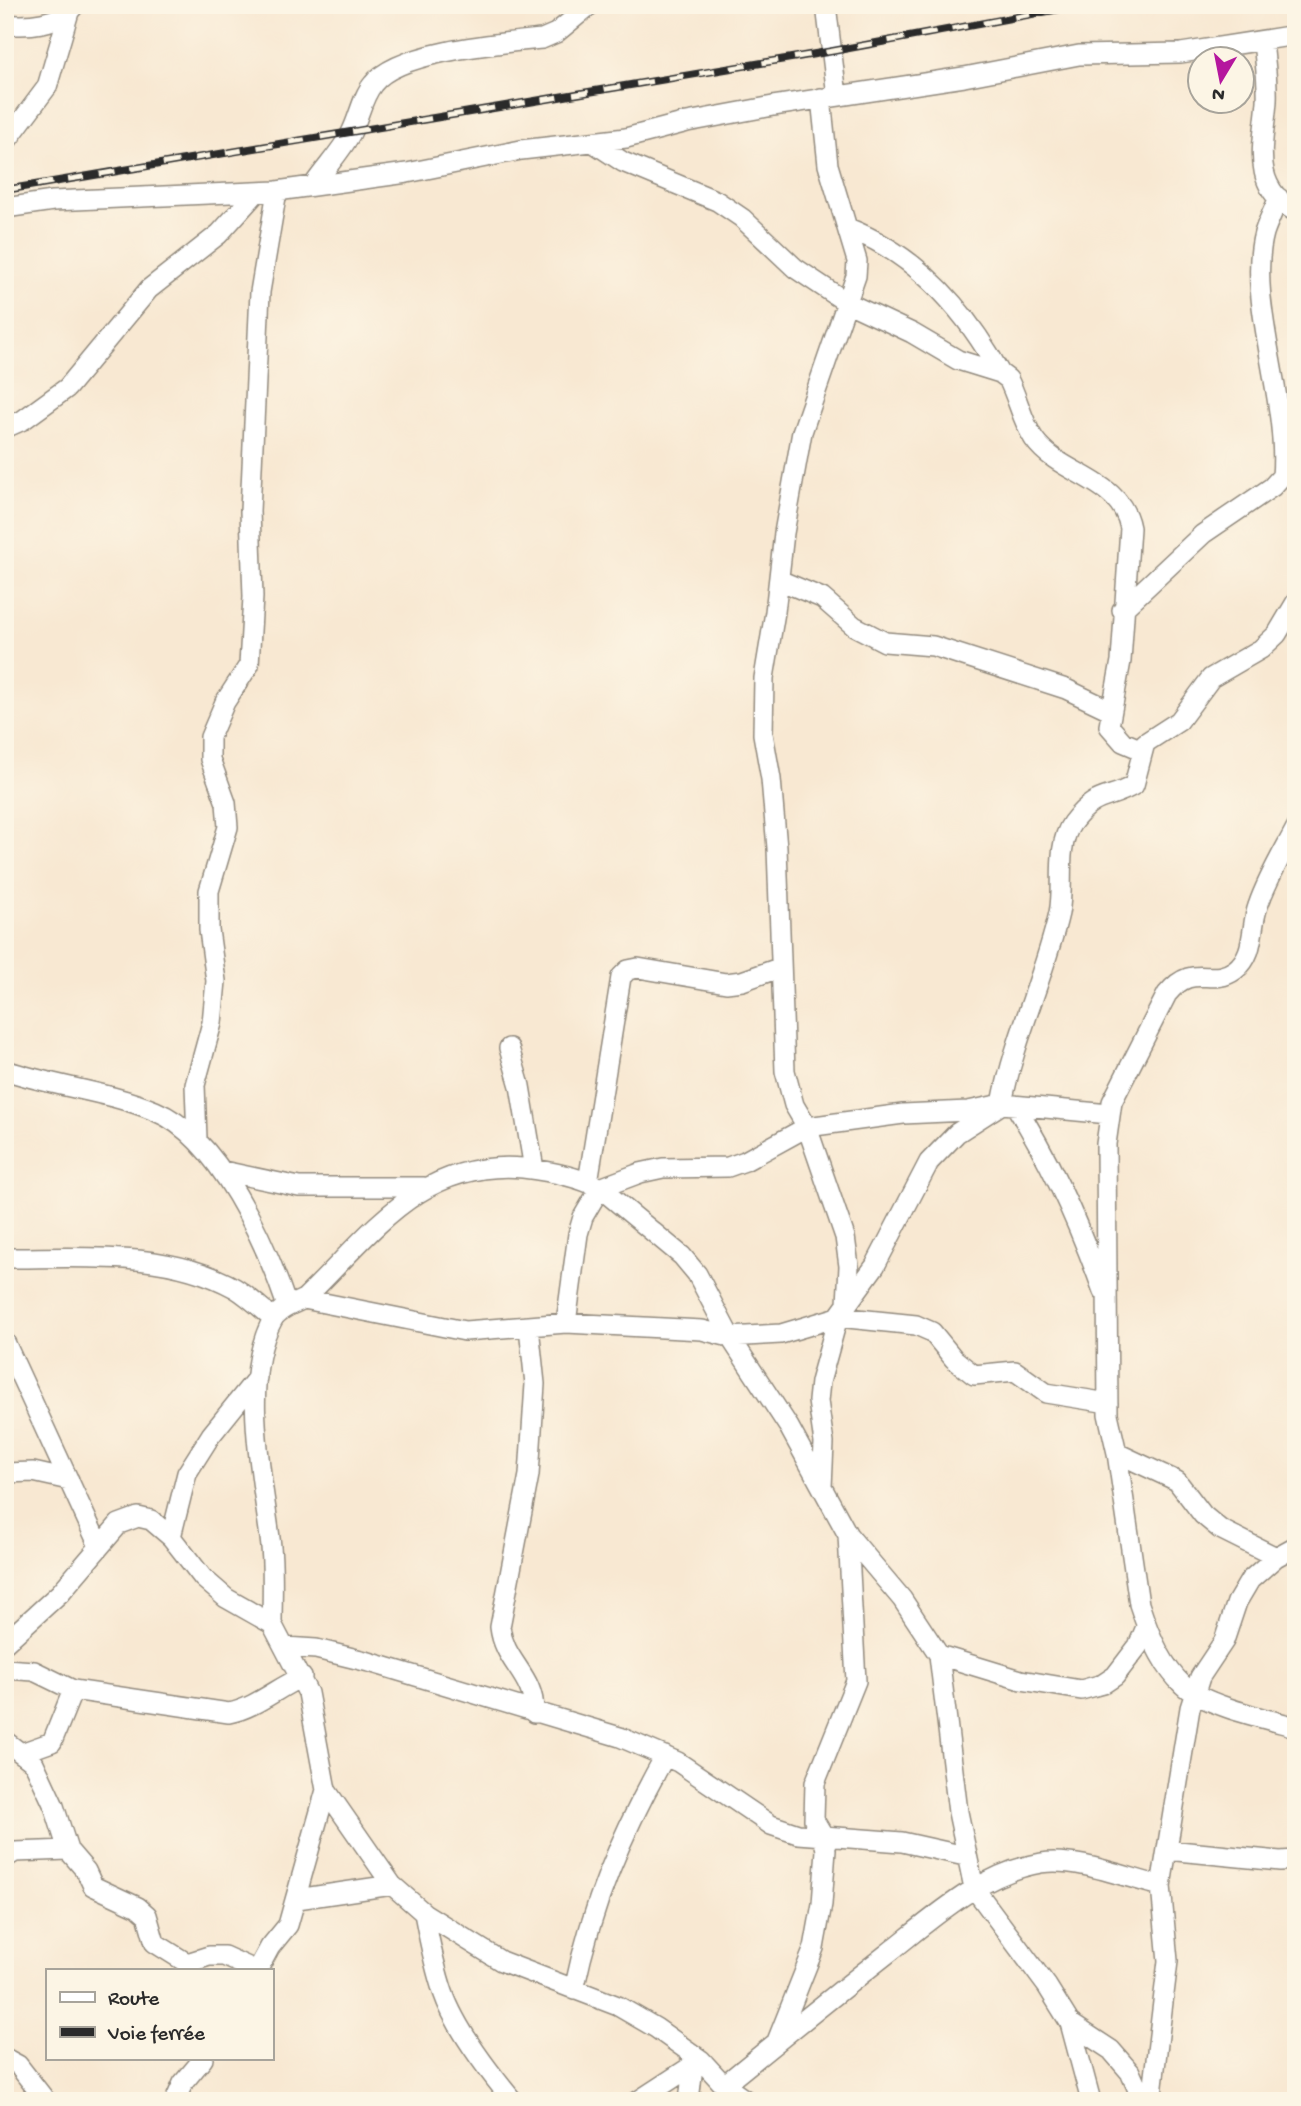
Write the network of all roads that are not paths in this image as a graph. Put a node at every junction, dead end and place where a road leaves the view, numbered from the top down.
1 (590, 5) edge
2 (826, 5) edge
3 (72, 9) edge
4 (5, 24) edge
5 (1296, 35) edge
6 (1263, 42) junction
7 (829, 97) junction
8 (5, 143) edge
9 (594, 143) junction
10 (313, 186) junction
11 (277, 191) junction
12 (256, 193) junction
13 (1279, 198) junction
14 (5, 208) edge
15 (1296, 212) edge
16 (848, 228) junction
17 (846, 302) junction
18 (1000, 373) junction
19 (5, 428) edge
20 (779, 580) junction
21 (1296, 602) edge
22 (1122, 610) junction
23 (1110, 710) junction
24 (1142, 750) junction
25 (1296, 828) edge
26 (779, 968) junction
27 (509, 1048) dead end
28 (5, 1070) edge
29 (1008, 1105) junction
30 (1109, 1114) junction
31 (807, 1127) junction
32 (197, 1139) junction
33 (534, 1169) junction
34 (223, 1171) junction
35 (594, 1185) junction
36 (424, 1187) junction
37 (5, 1258) edge
38 (288, 1308) junction
39 (1110, 1309) junction
40 (843, 1310) junction
41 (566, 1324) junction
42 (529, 1327) junction
43 (730, 1337) junction
44 (5, 1342) edge
45 (257, 1378) junction
46 (1108, 1404) junction
47 (1117, 1453) junction
48 (5, 1473) edge
49 (69, 1480) junction
50 (822, 1488) junction
51 (848, 1535) junction
52 (171, 1537) junction
53 (99, 1546) junction
54 (1296, 1546) edge
55 (1276, 1557) junction
56 (272, 1624) junction
57 (1146, 1628) junction
58 (5, 1643) edge
59 (285, 1647) junction
60 (939, 1655) junction
61 (5, 1669) edge
62 (302, 1677) junction
63 (73, 1690) junction
64 (1194, 1693) junction
65 (534, 1713) junction
66 (1296, 1727) edge
67 (5, 1741) edge
68 (24, 1752) junction
69 (665, 1756) junction
70 (326, 1790) junction
71 (823, 1835) junction
72 (68, 1850) junction
73 (1168, 1850) junction
74 (965, 1856) junction
75 (5, 1858) edge
76 (1296, 1860) edge
77 (392, 1885) junction
78 (1161, 1886) junction
79 (974, 1888) junction
80 (297, 1899) junction
81 (424, 1913) junction
82 (253, 1969) edge
83 (258, 1969) edge
84 (574, 1990) junction
85 (1070, 2023) junction
86 (777, 2041) junction
87 (5, 2058) edge
88 (202, 2060) edge
89 (697, 2063) junction
90 (724, 2085) junction
91 (46, 2101) edge
92 (175, 2101) edge
93 (513, 2101) edge
94 (638, 2101) edge
95 (689, 2101) edge
96 (747, 2101) edge
97 (1091, 2101) edge
98 (1143, 2101) edge
99 (1152, 2101) edge

1 - 10 street
2 - 7 street
3 - 4 street
3 - 8 street
5 - 6 street
6 - 7 street
6 - 13 street
7 - 9 street
7 - 16 street
9 - 10 street
9 - 17 street
10 - 11 street
11 - 12 street
11 - 32 street
12 - 14 street
12 - 19 street
13 - 15 street
13 - 22 street
16 - 17 street
16 - 18 street
17 - 18 street
17 - 20 street
18 - 22 street
20 - 23 street
20 - 26 street
21 - 24 street
22 - 23 street
23 - 24 street
24 - 29 street
25 - 30 street
26 - 31 street
26 - 35 street
27 - 33 street
28 - 32 street
29 - 30 street
29 - 31 street
29 - 39 street
29 - 40 street
30 - 39 street
31 - 35 street
31 - 40 street
32 - 34 street
33 - 35 street
33 - 36 street
34 - 36 street
34 - 38 street
35 - 41 street
35 - 43 street
36 - 38 street
37 - 38 street
38 - 42 street
38 - 45 street
39 - 46 street
40 - 43 street
40 - 46 street
40 - 50 street
41 - 42 street
41 - 43 street
42 - 65 street
43 - 50 street
44 - 49 street
45 - 52 street
45 - 56 street
46 - 47 street
47 - 55 street
47 - 57 street
48 - 49 street
49 - 53 street
50 - 51 street
51 - 60 street
51 - 71 street
52 - 53 street
52 - 56 street
53 - 58 street
54 - 55 street
55 - 64 street
56 - 59 street
57 - 60 street
57 - 64 street
59 - 62 street
59 - 65 street
60 - 74 street
61 - 63 street
62 - 63 street
62 - 70 street
63 - 68 street
64 - 66 street
64 - 73 street
65 - 69 street
67 - 68 street
68 - 72 street
69 - 71 street
69 - 84 street
70 - 77 street
70 - 80 street
71 - 74 street
71 - 86 street
72 - 75 street
72 - 82 street
73 - 76 street
73 - 78 street
74 - 79 street
77 - 80 street
77 - 81 street
78 - 79 street
78 - 99 street
79 - 85 street
79 - 86 street
80 - 83 street
81 - 84 street
81 - 93 street
84 - 89 street
85 - 97 street
85 - 98 street
86 - 90 street
87 - 91 street
88 - 92 street
89 - 90 street
89 - 94 street
89 - 95 street
90 - 96 street

